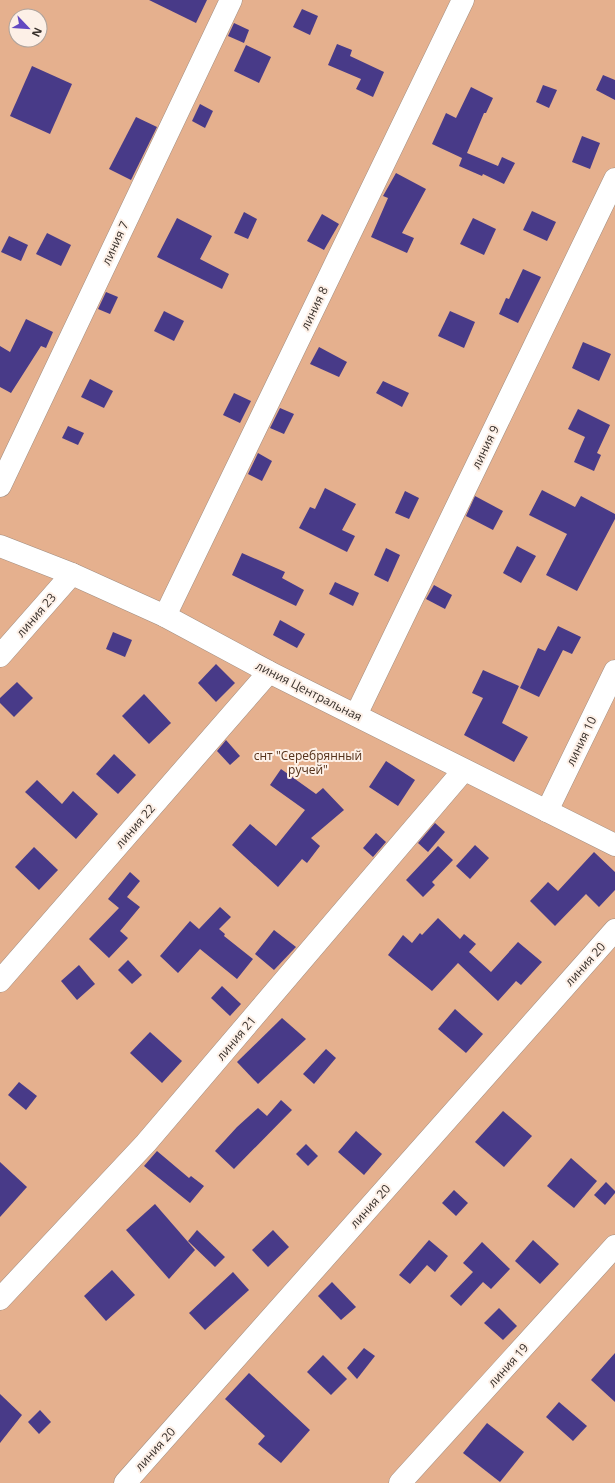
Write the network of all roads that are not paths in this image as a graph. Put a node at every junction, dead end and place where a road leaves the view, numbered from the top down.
1 (231, 0) edge
2 (464, 0) edge
3 (615, 179) edge
4 (0, 486) edge
5 (0, 546) edge
6 (72, 574) junction
7 (165, 616) junction
8 (0, 656) edge
9 (615, 671) edge
10 (269, 672) junction
11 (356, 715) junction
12 (464, 770) junction
13 (547, 811) junction
14 (615, 845) edge
15 (615, 930) edge
16 (0, 981) edge
17 (615, 1246) edge
18 (0, 1299) edge
19 (124, 1483) edge
20 (400, 1483) edge

1 - 4 street, линия 7
2 - 7 street, линия 8
3 - 11 street, линия 9
5 - 6 street, линия Центральная
6 - 7 street, линия Центральная
6 - 8 street, линия 23
7 - 10 street, линия Центральная
9 - 13 street, линия 10
10 - 11 street, линия Центральная
10 - 16 street, линия 22
11 - 12 street, линия Центральная
12 - 13 street, линия Центральная
12 - 18 street, линия 21
13 - 14 street, линия Центральная
15 - 19 street, линия 20
17 - 20 street, линия 19

